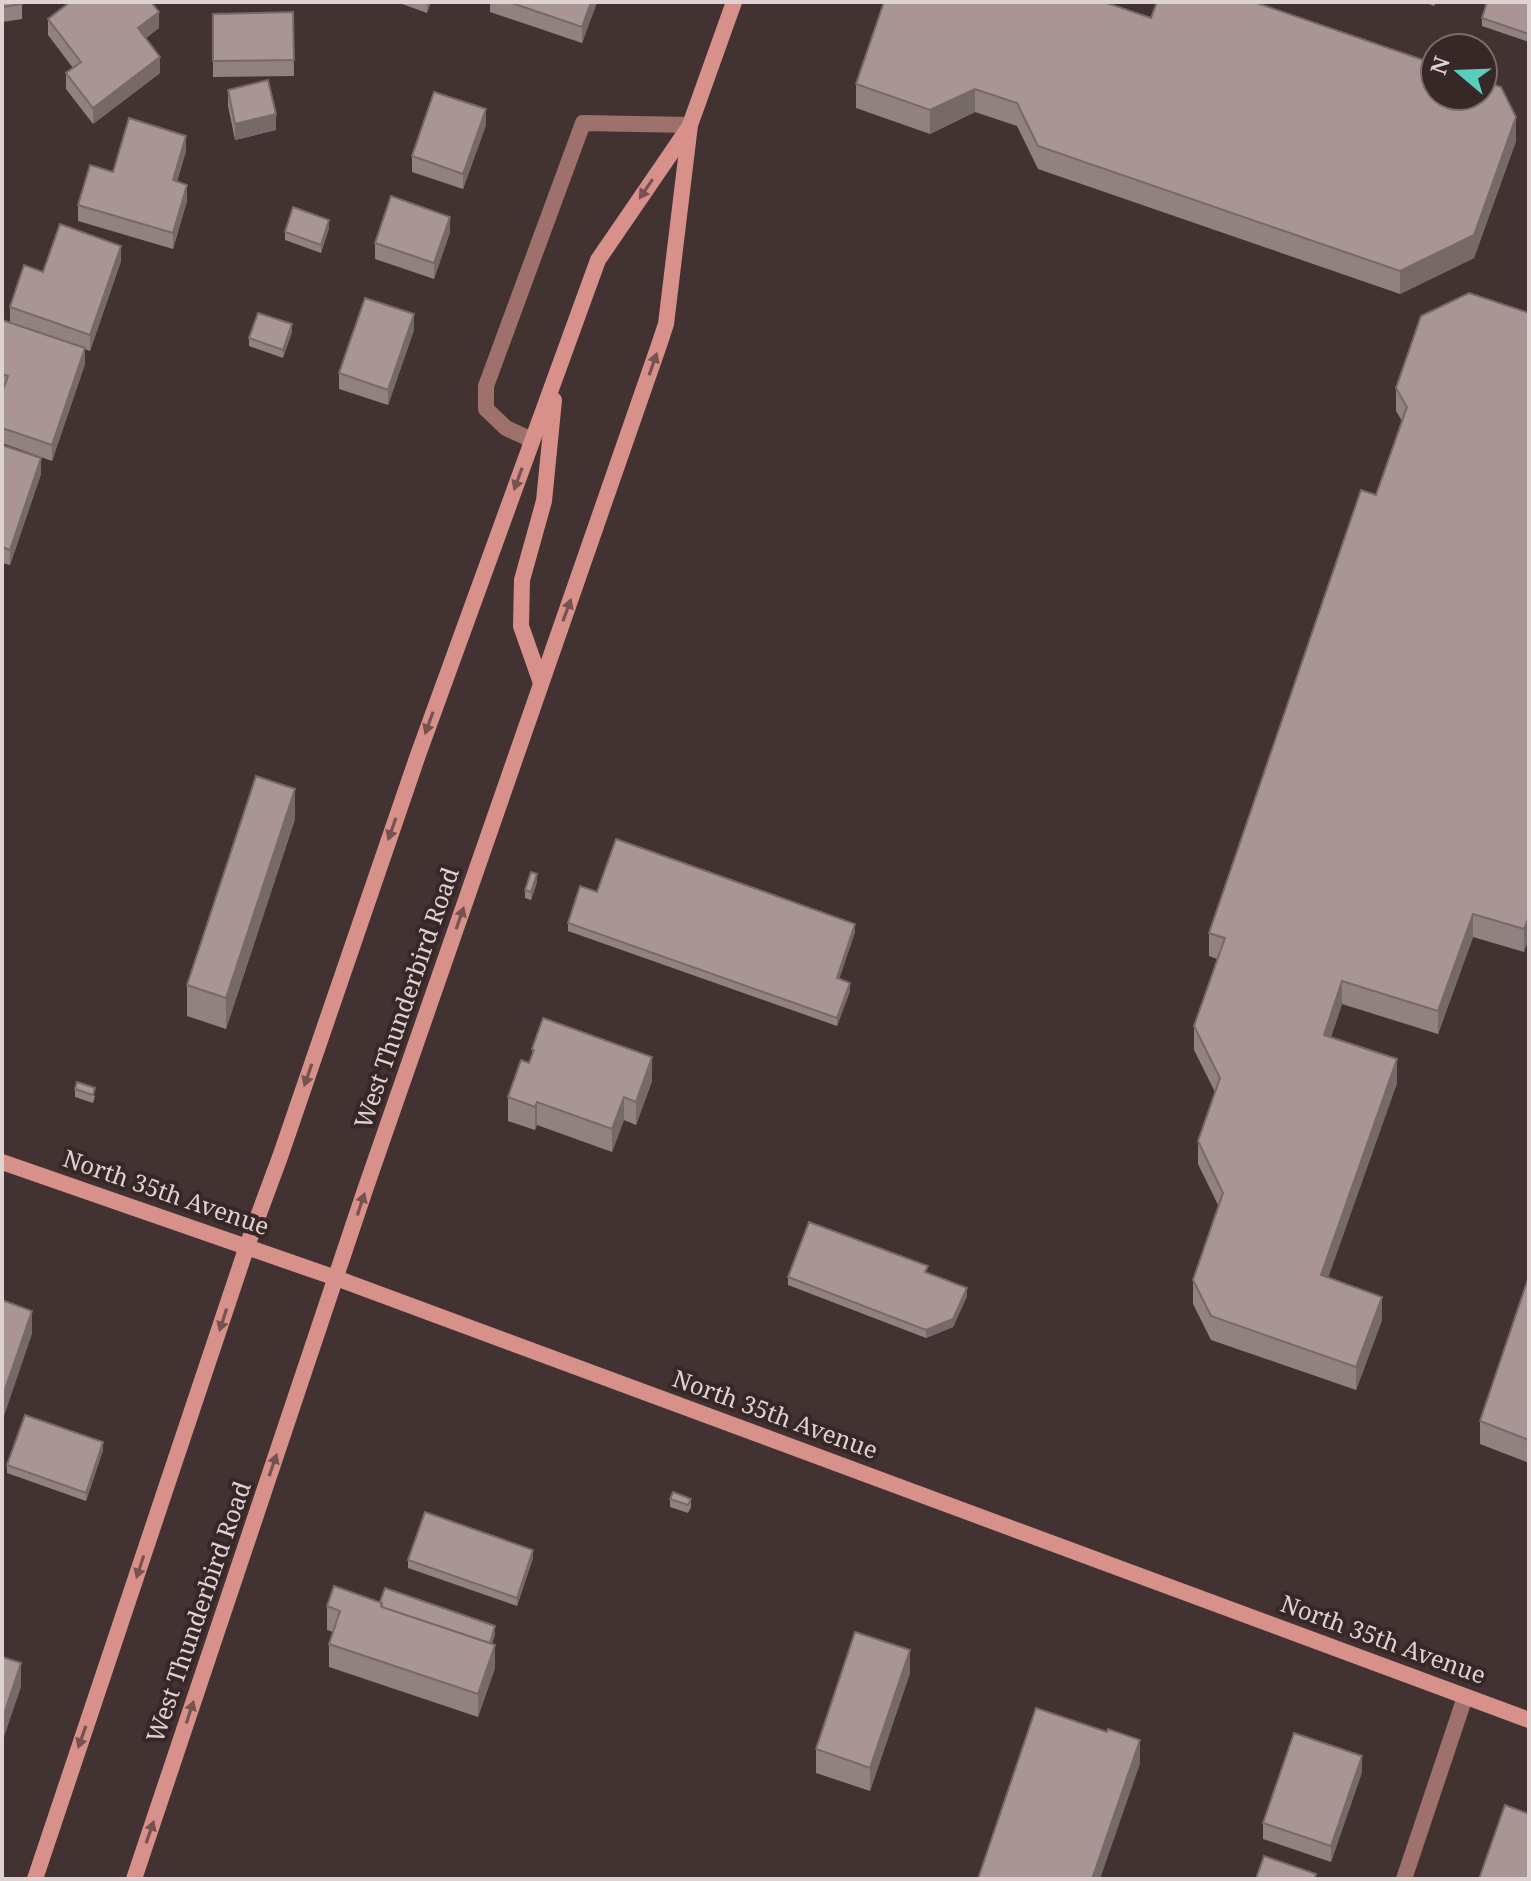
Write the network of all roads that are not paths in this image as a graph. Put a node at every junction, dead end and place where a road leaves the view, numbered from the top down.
1 (734, 2) edge
2 (690, 125) junction
3 (555, 380) junction
4 (532, 440) junction
5 (541, 683) junction
6 (2, 1162) edge
7 (247, 1246) junction
8 (336, 1278) junction
9 (1465, 1697) junction
10 (1529, 1720) edge
11 (35, 1879) edge
12 (134, 1879) edge
13 (1404, 1879) edge

1 - 2 main road, West Thunderbird Road
2 -> 3 main road, West Thunderbird Road
2 - 4 street
5 -> 2 main road, West Thunderbird Road
3 - 4 main road, West Thunderbird Road
3 - 5 main road
4 -> 7 main road, West Thunderbird Road
8 -> 5 main road, West Thunderbird Road
6 - 7 main road, North 35th Avenue
7 - 8 main road, North 35th Avenue
7 -> 11 main road, West Thunderbird Road
8 - 9 main road, North 35th Avenue
12 -> 8 main road, West Thunderbird Road
9 - 10 main road, North 35th Avenue
9 - 13 street

